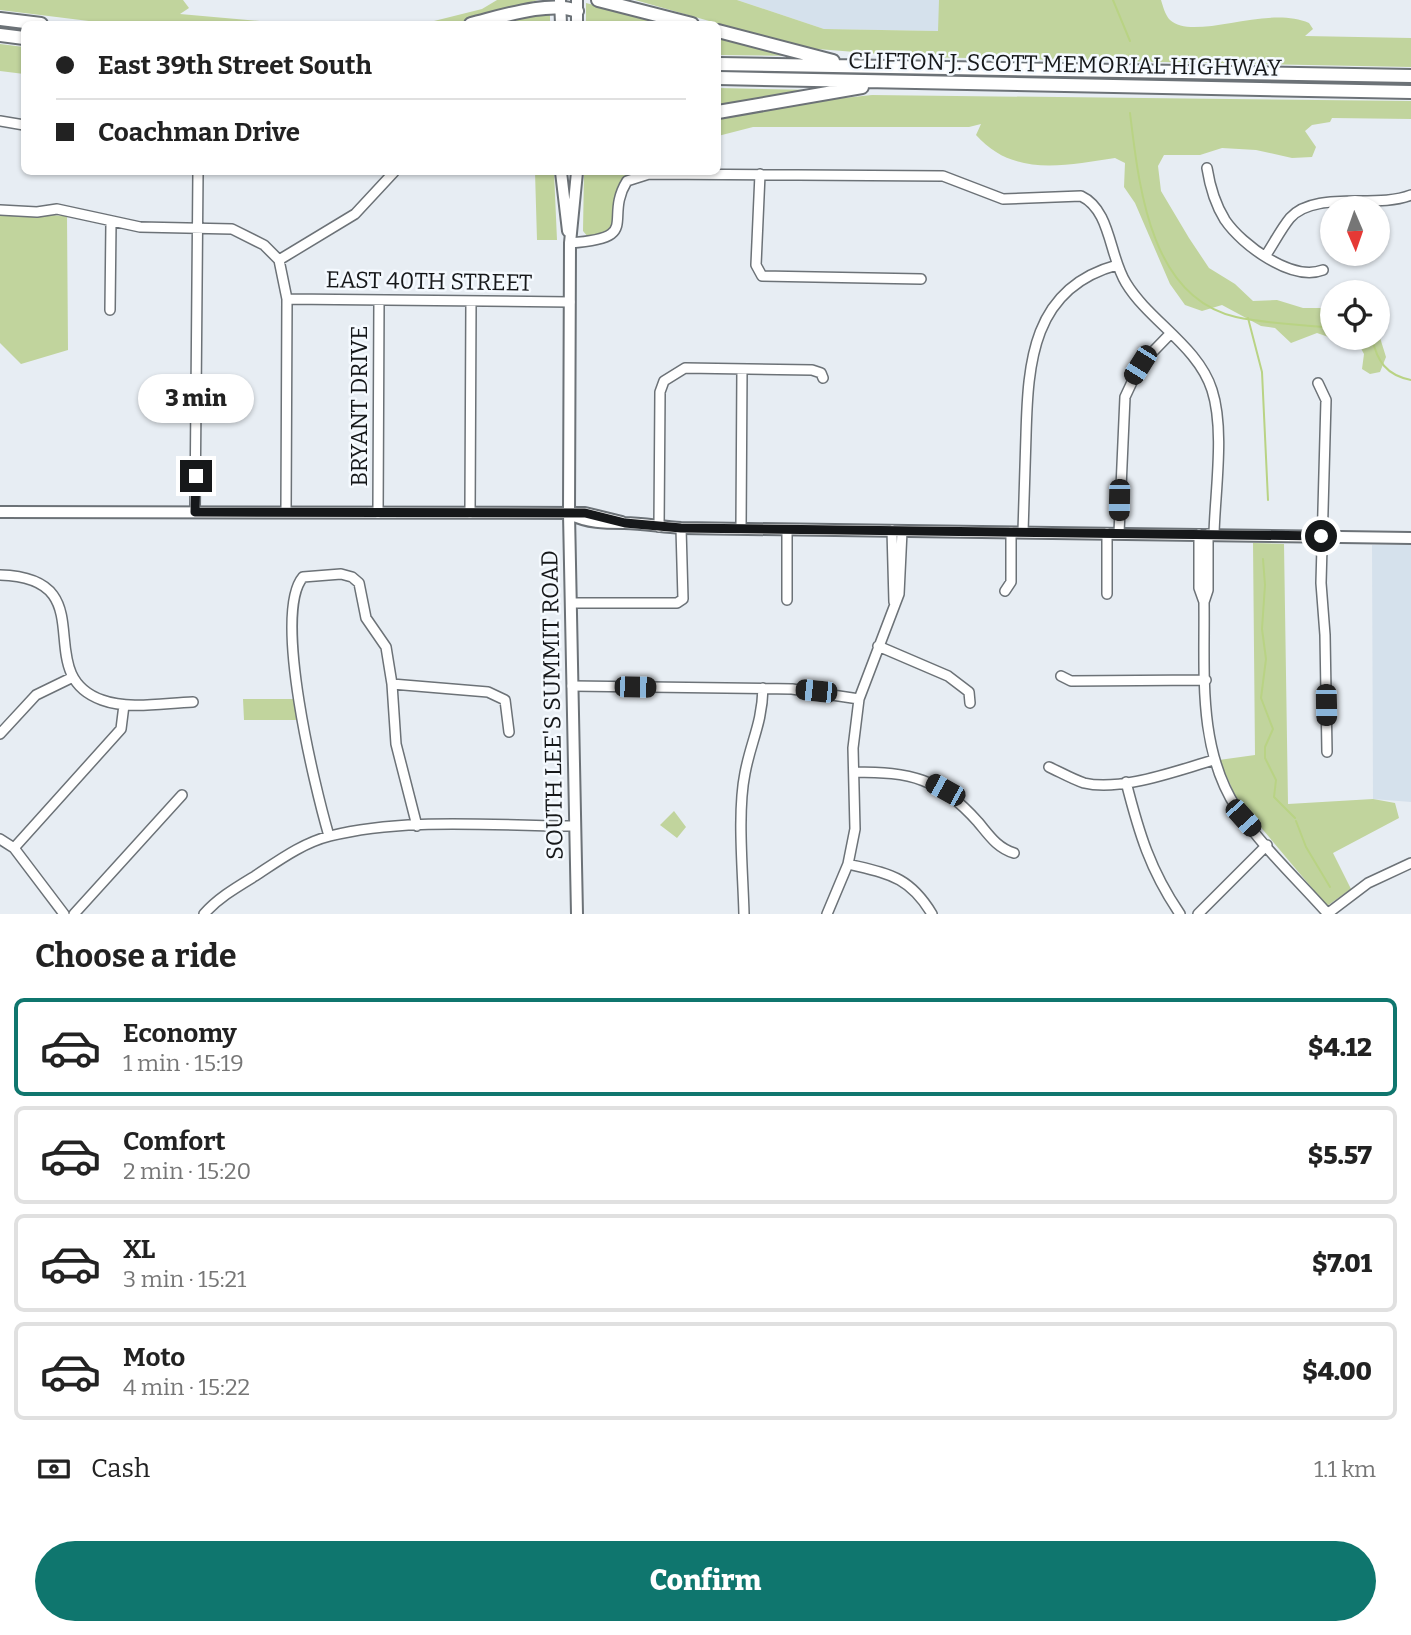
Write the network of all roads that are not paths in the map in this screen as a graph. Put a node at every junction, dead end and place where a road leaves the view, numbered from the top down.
1 (599, 0) edge
2 (564, 9) edge
3 (0, 19) edge
4 (490, 21) edge
5 (680, 21) edge
6 (21, 22) edge
7 (721, 32) edge
8 (0, 35) edge
9 (21, 38) edge
10 (721, 64) edge
11 (850, 66) junction
12 (1411, 76) edge
13 (721, 78) edge
14 (884, 82) junction
15 (1411, 92) edge
16 (721, 111) edge
17 (0, 121) edge
18 (21, 124) edge
19 (1207, 168) dead end
20 (760, 174) junction
21 (198, 175) edge
22 (391, 175) edge
23 (562, 175) edge
24 (577, 175) edge
25 (699, 175) edge
26 (721, 175) edge
27 (1411, 195) edge
28 (0, 210) edge
29 (111, 223) junction
30 (197, 228) junction
31 (570, 243) junction
32 (1266, 255) junction
33 (279, 260) junction
34 (1117, 265) junction
35 (1323, 270) dead end
36 (921, 279) dead end
37 (287, 299) junction
38 (379, 300) junction
39 (471, 301) junction
40 (570, 302) junction
41 (110, 310) dead end
42 (1170, 334) junction
43 (742, 369) junction
44 (824, 378) dead end
45 (1318, 383) dead end
46 (0, 512) edge
47 (195, 512) junction
48 (286, 512) junction
49 (378, 513) junction
50 (470, 513) junction
51 (569, 514) junction
52 (659, 527) junction
53 (681, 528) junction
54 (741, 529) junction
55 (787, 530) junction
56 (897, 531) junction
57 (1010, 532) junction
58 (1023, 532) junction
59 (1113, 533) junction
60 (1207, 534) junction
61 (1321, 536) junction
62 (1411, 538) edge
63 (0, 575) edge
64 (1005, 591) dead end
65 (1107, 594) dead end
66 (787, 600) dead end
67 (571, 603) junction
68 (878, 646) junction
69 (1061, 676) dead end
70 (71, 678) junction
71 (1206, 680) junction
72 (392, 684) junction
73 (572, 686) junction
74 (763, 688) junction
75 (859, 699) junction
76 (193, 702) dead end
77 (970, 703) dead end
78 (124, 705) junction
79 (509, 732) dead end
80 (0, 734) edge
81 (1327, 752) dead end
82 (1214, 760) junction
83 (1049, 767) dead end
84 (853, 772) junction
85 (1126, 782) junction
86 (182, 795) dead end
87 (417, 826) junction
88 (575, 826) junction
89 (329, 836) junction
90 (0, 839) edge
91 (1267, 845) junction
92 (14, 848) junction
93 (1014, 853) dead end
94 (1411, 863) edge
95 (848, 864) junction
96 (64, 914) edge
97 (74, 914) edge
98 (204, 914) edge
99 (576, 914) edge
100 (744, 914) edge
101 (827, 914) edge
102 (932, 914) edge
103 (1180, 914) edge
104 (1198, 914) edge
105 (1327, 914) edge

1 - 5 highway
2 - 4 highway
3 - 6 highway
7 - 11 highway
8 - 9 highway
10 - 11 highway, CLIFTON J. SCOTT MEMORIAL HIGHWAY
11 - 12 highway, CLIFTON J. SCOTT MEMORIAL HIGHWAY
13 - 14 highway, CLIFTON J. SCOTT MEMORIAL HIGHWAY
14 - 15 highway, CLIFTON J. SCOTT MEMORIAL HIGHWAY
14 - 16 highway
17 - 18 street
19 - 32 street
20 - 26 street
20 - 34 street
20 - 36 street
21 - 30 street
22 - 33 street
23 - 31 main road, SOUTH LEE'S SUMMIT ROAD
24 - 31 main road, SOUTH LEE'S SUMMIT ROAD
25 - 31 street
27 - 32 street
28 - 29 street
29 - 30 street
29 - 41 street
30 - 33 street
30 - 47 street
31 - 40 main road, SOUTH LEE'S SUMMIT ROAD
32 - 35 street
33 - 37 street
34 - 42 street
34 - 58 street
37 - 38 street, EAST 40TH STREET
37 - 48 street
38 - 39 street, EAST 40TH STREET
38 - 49 street, BRYANT DRIVE
39 - 40 street, EAST 40TH STREET
39 - 50 street
40 - 51 main road, SOUTH LEE'S SUMMIT ROAD
42 - 59 street
42 - 60 street
43 - 44 street
43 - 52 street
43 - 54 street
45 - 61 street
46 - 47 main road
47 - 48 main road
48 - 49 main road
49 - 50 main road
50 - 51 main road
51 - 52 main road
51 - 67 main road, SOUTH LEE'S SUMMIT ROAD
52 - 53 main road
53 - 54 main road
53 - 67 street
54 - 55 main road
55 - 56 main road
55 - 66 street
56 - 57 main road
56 - 68 street
57 - 58 main road
57 - 64 street
58 - 59 main road
59 - 60 main road
59 - 65 street
60 - 61 main road
60 - 71 street
61 - 62 main road
61 - 81 street
63 - 70 street
67 - 73 main road, SOUTH LEE'S SUMMIT ROAD
68 - 75 street
68 - 77 street
69 - 71 street
70 - 78 street
70 - 80 street
71 - 82 street
72 - 79 street
72 - 87 street
72 - 89 street
73 - 74 street
73 - 88 main road, SOUTH LEE'S SUMMIT ROAD
74 - 75 street
74 - 100 street
75 - 84 street
76 - 78 street
78 - 92 street
82 - 85 street
82 - 91 street
83 - 85 street
84 - 93 street
84 - 95 street
85 - 103 street
86 - 97 street
87 - 88 street
87 - 89 street
88 - 99 main road, SOUTH LEE'S SUMMIT ROAD
89 - 98 street
90 - 92 street
91 - 104 street
91 - 105 street
92 - 96 street
94 - 105 street
95 - 101 street
95 - 102 street

